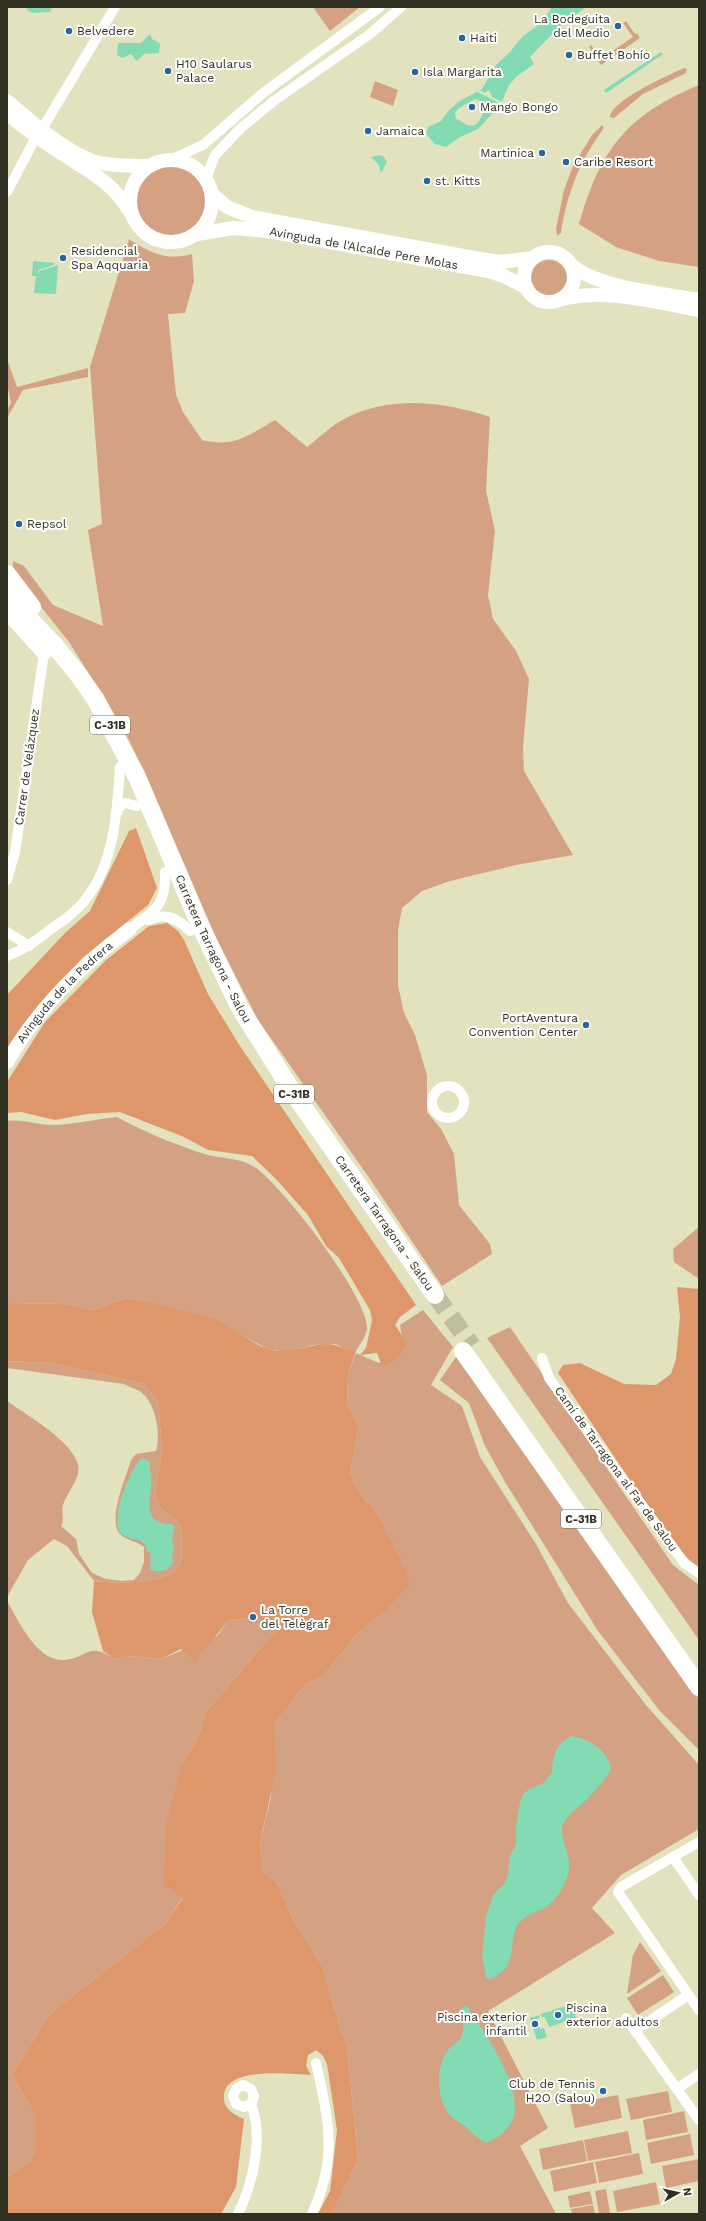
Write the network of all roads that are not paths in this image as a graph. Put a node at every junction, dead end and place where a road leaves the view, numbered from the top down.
1 (115, 7) edge
2 (380, 7) edge
3 (401, 7) edge
4 (7, 101) edge
5 (7, 113) edge
6 (39, 133) junction
7 (170, 160) junction
8 (149, 166) junction
9 (206, 179) junction
10 (7, 192) edge
11 (212, 194) junction
12 (133, 218) junction
13 (197, 234) junction
14 (533, 258) junction
15 (571, 265) junction
16 (526, 288) junction
17 (560, 299) junction
18 (699, 300) edge
19 (699, 310) edge
20 (7, 574) edge
21 (7, 595) edge
22 (7, 612) edge
23 (44, 653) junction
24 (96, 700) junction
25 (120, 767) junction
26 (137, 806) junction
27 (117, 813) junction
28 (165, 872) junction
29 (7, 880) edge
30 (130, 929) junction
31 (190, 931) junction
32 (7, 932) edge
33 (29, 946) junction
34 (7, 956) edge
35 (7, 1062) edge
36 (542, 1358) dead end
37 (699, 1573) edge
38 (699, 1668) edge
39 (699, 1687) edge
40 (699, 1842) edge
41 (673, 1857) junction
42 (699, 1895) edge
43 (688, 1995) junction
44 (699, 2010) edge
45 (626, 2018) dead end
46 (635, 2031) junction
47 (316, 2064) dead end
48 (699, 2074) edge
49 (677, 2089) junction
50 (251, 2104) dead end
51 (699, 2120) edge
52 (238, 2214) edge
53 (312, 2214) edge

1 - 6 street
2 - 7 street
3 - 9 street
4 - 6 street
5 - 6 street
6 - 8 street
6 - 10 street
6 - 12 street
7 - 8 street
7 - 9 street
8 - 12 street
9 - 11 street
11 - 13 street
11 - 14 street, Avinguda de l'Alcalde Pere Molas
12 - 13 street
13 - 16 street, Avinguda de l'Alcalde Pere Molas
14 - 15 street
14 - 16 street
15 - 17 street
15 - 18 street
16 - 17 street
17 - 19 street
20 - 24 highway
21 - 24 highway, Carretera Tarragona - Salou / C-31B
22 - 23 main road, Carretera Tarragona - Salou / C-31B
23 - 25 highway, Carretera Tarragona - Salou / C-31B
23 - 29 street, Carrer de Velázquez
24 - 31 highway, Carretera Tarragona - Salou / C-31B
25 - 26 highway, Carretera Tarragona - Salou / C-31B
25 - 27 street
26 - 27 street
26 - 28 highway, Carretera Tarragona - Salou / C-31B
27 - 33 street
28 - 30 street, Avinguda de la Pedrera
28 - 31 highway, Carretera Tarragona - Salou / C-31B
30 - 31 street, Avinguda de la Pedrera
30 - 35 street, Avinguda de la Pedrera
32 - 33 street
33 - 34 street
36 - 37 street, Camí de Tarragona al Far de Salou
38 - 39 highway, C-31B
40 - 41 street
41 - 42 street
41 - 43 street
43 - 44 street
43 - 46 street
45 - 46 street
46 - 49 street
47 - 53 street
48 - 49 street
49 - 51 street
50 - 52 street

